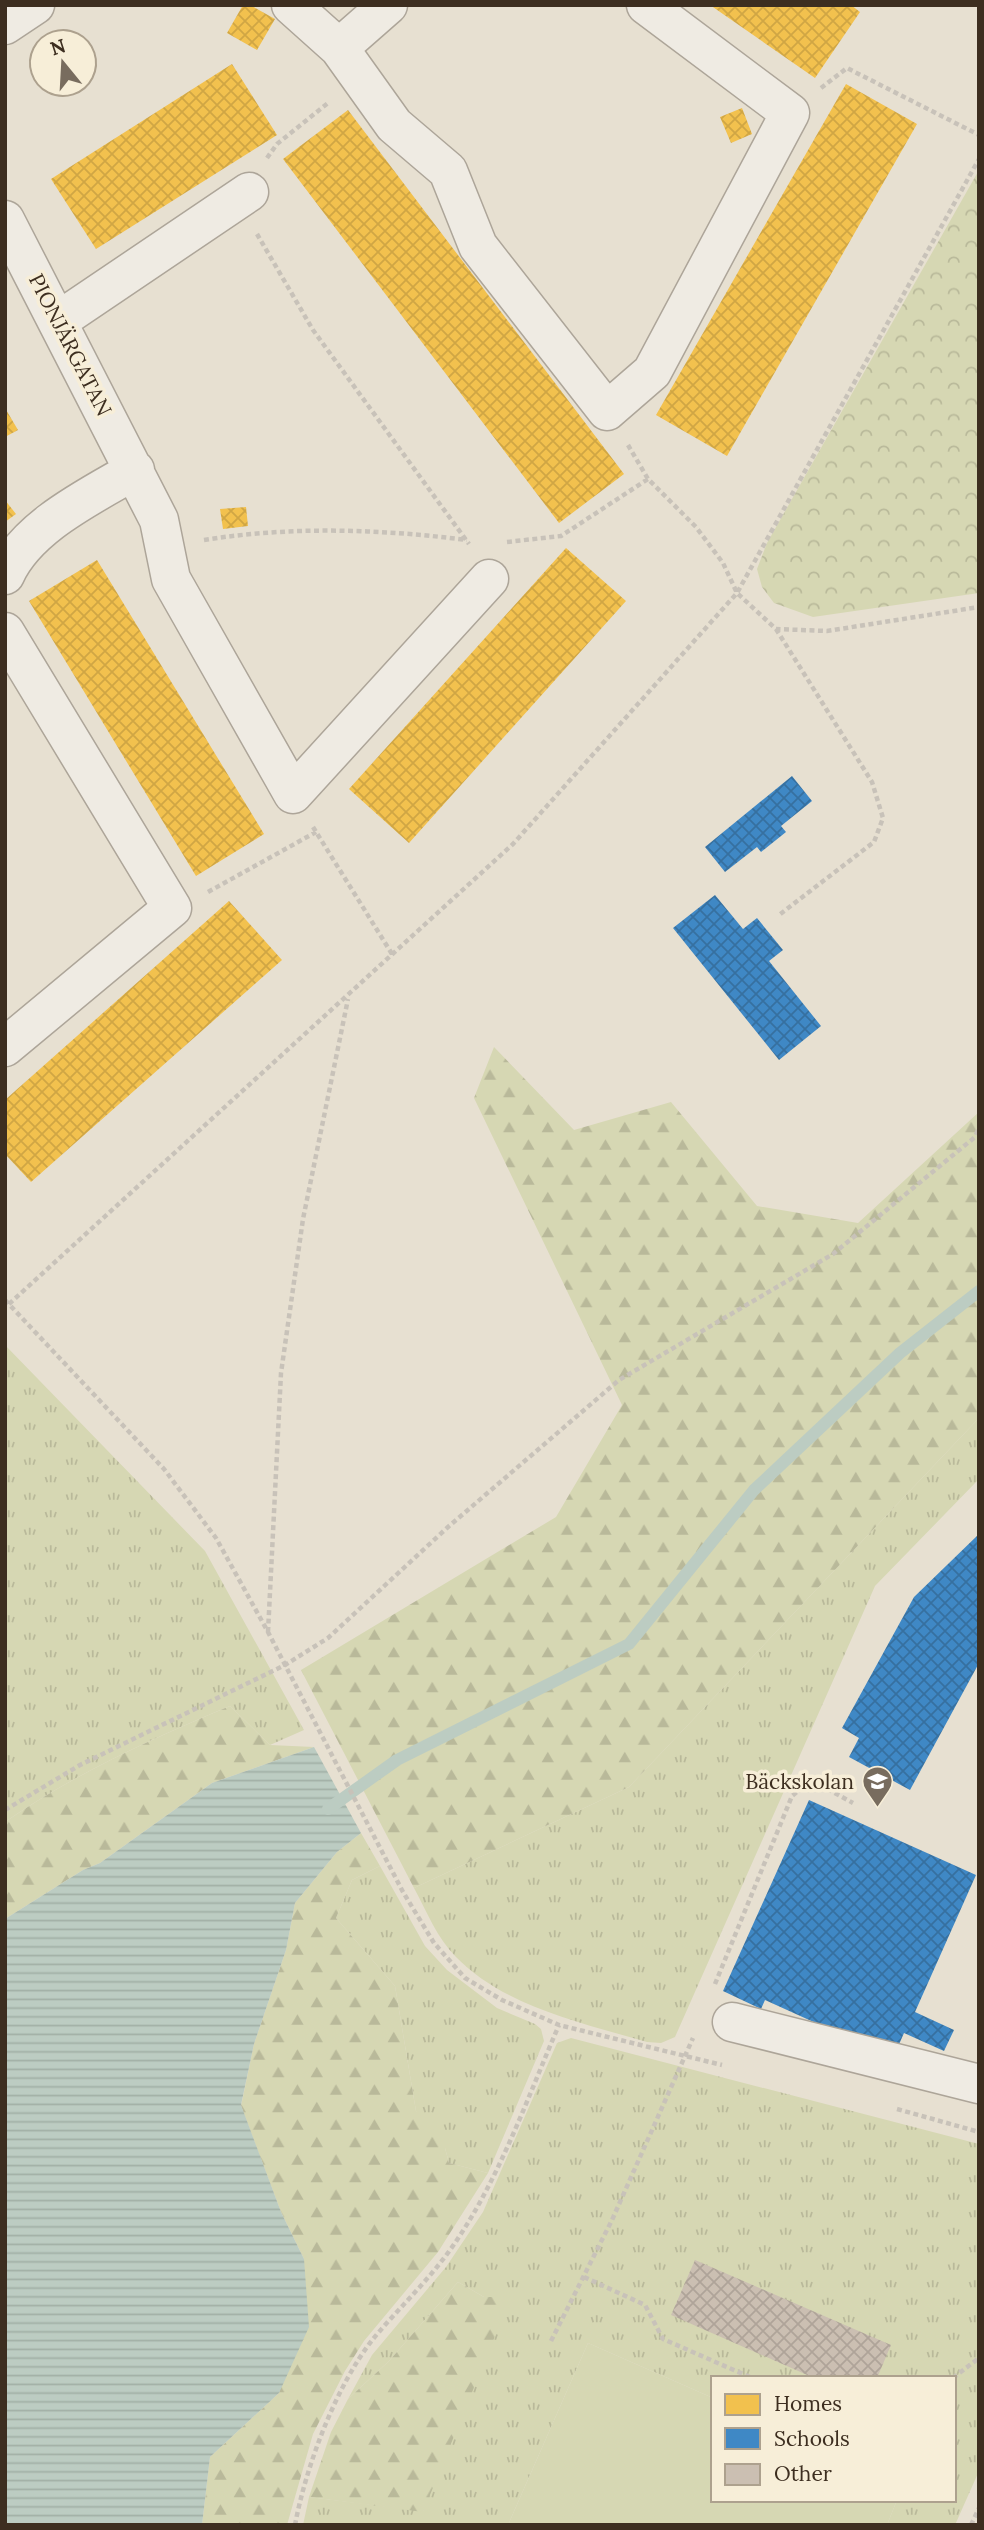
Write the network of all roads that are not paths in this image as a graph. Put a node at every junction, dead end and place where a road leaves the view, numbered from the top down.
1 (35, 5) edge
2 (291, 5) edge
3 (388, 5) edge
4 (646, 5) edge
5 (5, 25) edge
6 (339, 48) junction
7 (249, 192) road end
8 (5, 220) edge
9 (58, 321) junction
10 (135, 470) junction
11 (5, 575) edge
12 (489, 579) road end
13 (5, 632) edge
14 (5, 1047) edge
15 (732, 2022) dead end
16 (979, 2084) edge

1 - 5 street
2 - 6 street
3 - 6 street
4 - 6 street
7 - 9 street
8 - 9 street, PIONJÄRGATAN
9 - 10 street, PIONJÄRGATAN
10 - 11 street
10 - 12 street, PIONJÄRGATAN
13 - 14 street
15 - 16 street

